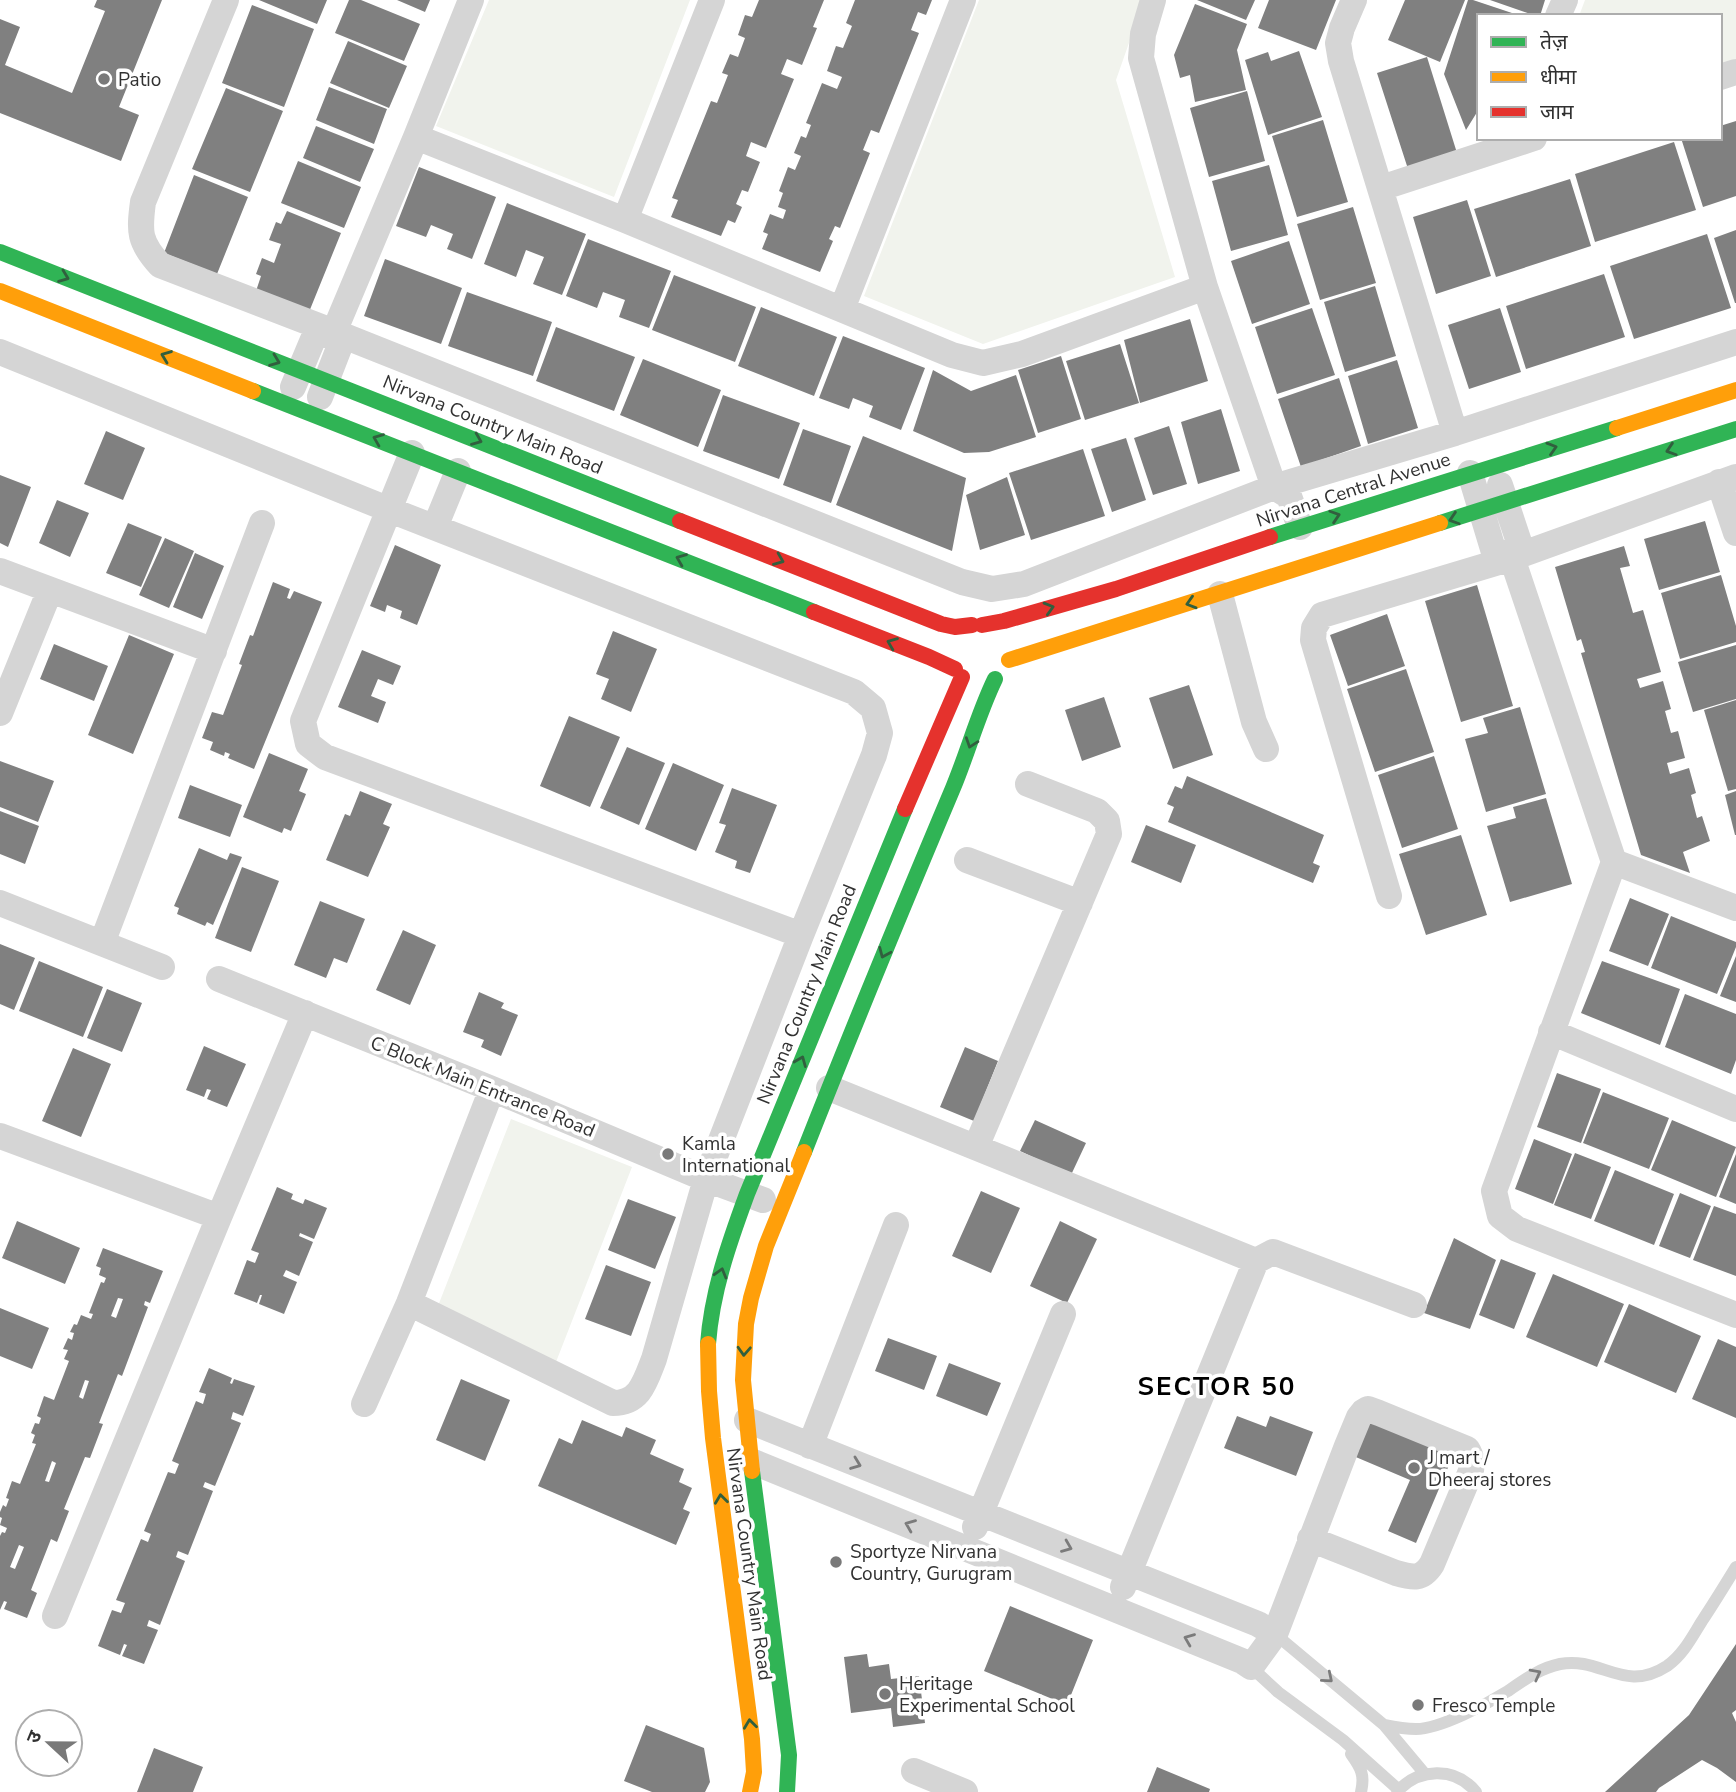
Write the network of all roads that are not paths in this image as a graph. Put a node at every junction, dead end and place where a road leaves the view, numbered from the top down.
1 (226, 0) edge
2 (471, 0) edge
3 (712, 0) edge
4 (963, 0) edge
5 (1153, 0) edge
6 (1354, 0) edge
7 (416, 137) junction
8 (1528, 140) edge
9 (1381, 188) junction
10 (625, 220) junction
11 (0, 252) edge
12 (1205, 287) junction
13 (0, 290) edge
14 (842, 309) junction
15 (334, 332) junction
16 (1736, 342) edge
17 (0, 352) edge
18 (299, 370) junction
19 (326, 380) junction
20 (1736, 390) edge
21 (286, 403) junction
22 (314, 414) junction
23 (1736, 429) edge
24 (1455, 433) junction
25 (412, 453) junction
26 (1482, 470) junction
27 (458, 471) junction
28 (1728, 480) edge
29 (1275, 487) junction
30 (1493, 506) junction
31 (390, 510) junction
32 (262, 523) dead end
33 (435, 527) junction
34 (1300, 527) junction
35 (1736, 533) edge
36 (1270, 537) junction
37 (1512, 558) junction
38 (0, 571) edge
39 (50, 590) junction
40 (1220, 594) junction
41 (977, 625) junction
42 (214, 651) junction
43 (1009, 660) junction
44 (959, 673) junction
45 (995, 679) junction
46 (0, 713) edge
47 (1266, 749) dead end
48 (1028, 784) dead end
49 (967, 860) dead end
50 (1614, 862) junction
51 (1390, 896) dead end
52 (0, 902) edge
53 (1080, 903) junction
54 (1736, 908) edge
55 (801, 935) junction
56 (103, 943) junction
57 (162, 967) dead end
58 (219, 979) dead end
59 (305, 1013) junction
60 (1552, 1032) junction
61 (829, 1088) junction
62 (492, 1089) junction
63 (1736, 1109) edge
64 (0, 1137) edge
65 (976, 1147) junction
66 (718, 1152) junction
67 (758, 1166) junction
68 (706, 1179) junction
69 (747, 1194) junction
70 (781, 1207) junction
71 (219, 1217) junction
72 (896, 1225) dead end
73 (1256, 1261) junction
74 (409, 1303) junction
75 (1414, 1305) dead end
76 (1063, 1314) dead end
77 (1736, 1315) edge
78 (364, 1404) dead end
79 (747, 1420) junction
80 (810, 1446) junction
81 (751, 1461) junction
82 (981, 1513) junction
83 (1310, 1539) junction
84 (966, 1548) junction
85 (1736, 1567) edge
86 (1130, 1572) junction
87 (1115, 1608) junction
88 (55, 1616) dead end
89 (1275, 1634) junction
90 (1251, 1667) junction
91 (1384, 1725) junction
92 (1343, 1740) junction
93 (914, 1771) dead end
94 (1425, 1774) junction
95 (1398, 1791) edge
96 (750, 1792) edge
97 (787, 1792) edge
98 (965, 1792) edge
99 (1361, 1792) edge
100 (1476, 1792) edge

1 - 15 street
2 - 7 street
3 - 10 street
4 - 14 street
5 - 12 street
6 - 9 street
7 - 10 street
7 - 15 street
8 - 9 street
9 - 24 street
10 - 14 street
11 -> 18 street, Nirvana Country Main Road
12 - 14 street
12 - 29 street
21 -> 13 street
15 - 18 street
15 - 19 street
15 - 29 street
16 - 24 street
17 - 31 street
18 - 19 street, Nirvana Country Main Road
18 - 21 street
19 - 22 street
19 -> 41 street, Nirvana Country Main Road
26 -> 20 street, Nirvana Central Avenue
21 - 22 street
25 -> 22 street
23 -> 30 street
24 - 29 street
25 - 27 street
25 - 31 street
26 - 30 street
34 -> 26 street, Nirvana Central Avenue
27 - 33 street
44 -> 27 street
28 - 35 street
28 - 37 street
29 - 34 street
29 - 36 street
30 - 37 street
30 -> 40 street
31 - 33 street
31 - 55 street
32 - 42 street
33 - 55 street
34 - 36 street, Nirvana Central Avenue
41 -> 36 street, Nirvana Central Avenue
37 - 50 street
37 - 51 street
38 - 39 street
39 - 42 street
39 - 46 street
40 -> 43 street
40 - 47 street
41 - 43 street
41 - 44 street
42 - 56 street
43 - 45 street
44 - 45 street
67 -> 44 street, Nirvana Country Main Road
45 -> 61 street, Nirvana Country Main Road
48 - 53 street
49 - 53 street
50 - 54 street
50 - 60 street
52 - 56 street
53 - 65 street
55 - 66 street
56 - 57 street
58 - 59 street, C Block Main Entrance Road
59 - 62 street, C Block Main Entrance Road
59 - 71 street
60 - 63 street
60 - 77 street
61 - 65 street
61 - 70 street, Nirvana Country Main Road
62 - 68 street, C Block Main Entrance Road
62 - 74 street
64 - 71 street
65 - 73 street
66 - 67 street
66 - 68 street
67 - 69 street, Nirvana Country Main Road
68 - 69 street, C Block Main Entrance Road
68 - 74 street
69 - 70 street, C Block Main Entrance Road
96 -> 69 street, Nirvana Country Main Road
70 -> 79 street, Nirvana Country Main Road
71 - 88 street
72 - 80 street
73 - 75 street
73 - 86 street
74 - 78 street
76 - 82 street
79 - 80 street
79 - 81 street, Nirvana Country Main Road
80 -> 82 street
84 -> 81 street
81 - 97 street, Nirvana Country Main Road
82 - 84 street
82 -> 86 street
83 - 83 street
83 - 89 street
84 - 87 street
91 -> 85 lane
86 - 87 street
86 - 89 street
90 -> 87 street
89 - 90 street
89 -> 91 lane
90 - 92 lane
91 - 94 lane
92 - 95 lane
92 - 99 lane
93 - 98 street
94 - 95 lane
94 - 100 lane

